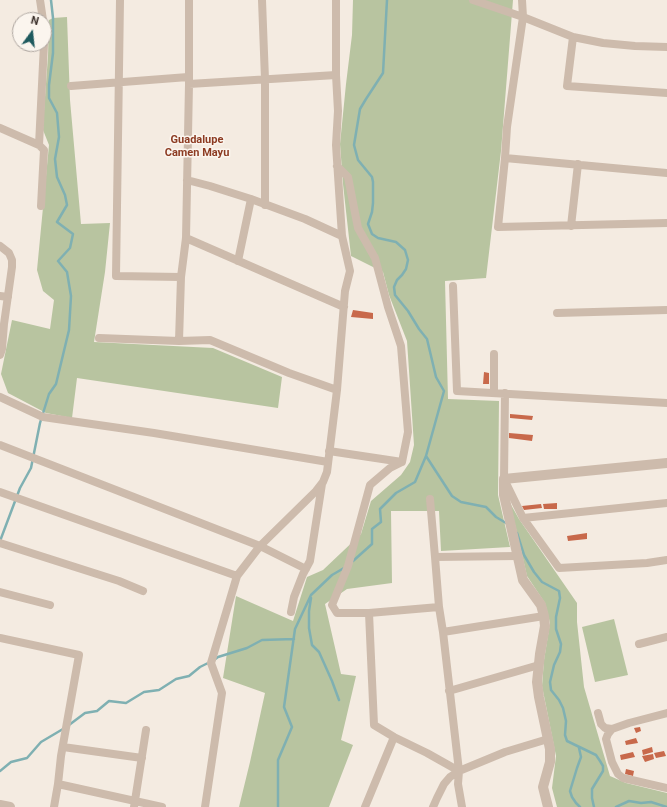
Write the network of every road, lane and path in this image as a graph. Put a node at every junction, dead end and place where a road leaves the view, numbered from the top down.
1 (40, 0) edge
2 (120, 0) edge
3 (188, 0) edge
4 (262, 0) edge
5 (336, 0) edge
6 (473, 0) edge
7 (522, 0) edge
8 (42, 12) edge
9 (523, 18) junction
10 (573, 37) junction
11 (667, 48) edge
12 (44, 52) edge
13 (336, 75) junction
14 (265, 78) junction
15 (189, 80) junction
16 (118, 82) junction
17 (71, 86) dead end
18 (667, 93) edge
19 (0, 128) edge
20 (39, 145) junction
21 (505, 158) junction
22 (578, 164) junction
23 (337, 166) junction
24 (667, 173) edge
25 (187, 180) junction
26 (251, 199) junction
27 (265, 204) junction
28 (41, 206) dead end
29 (667, 223) edge
30 (571, 226) junction
31 (342, 236) junction
32 (186, 238) junction
33 (0, 246) edge
34 (238, 261) junction
35 (181, 277) junction
36 (453, 286) dead end
37 (4, 296) edge
38 (344, 308) junction
39 (667, 310) edge
40 (557, 313) dead end
41 (99, 338) dead end
42 (179, 341) junction
43 (494, 354) dead end
44 (0, 356) edge
45 (336, 390) junction
46 (494, 393) junction
47 (506, 393) junction
48 (0, 397) edge
49 (667, 403) edge
50 (0, 445) edge
51 (329, 451) junction
52 (328, 462) junction
53 (402, 462) junction
54 (667, 463) edge
55 (504, 479) junction
56 (323, 482) junction
57 (0, 492) edge
58 (430, 499) dead end
59 (667, 503) edge
60 (523, 518) junction
61 (0, 543) edge
62 (260, 546) junction
63 (517, 556) junction
64 (435, 557) junction
65 (667, 560) edge
66 (306, 569) junction
67 (237, 576) junction
68 (142, 591) dead end
69 (0, 592) edge
70 (50, 605) dead end
71 (439, 607) junction
72 (291, 612) dead end
73 (369, 613) junction
74 (544, 616) junction
75 (443, 632) junction
76 (667, 637) edge
77 (0, 638) edge
78 (639, 644) dead end
79 (539, 665) junction
80 (449, 691) junction
81 (598, 713) dead end
82 (667, 713) edge
83 (612, 729) junction
84 (146, 730) dead end
85 (394, 737) junction
86 (548, 739) junction
87 (63, 747) junction
88 (142, 758) junction
89 (458, 771) junction
90 (58, 784) junction
91 (666, 786) edge
92 (135, 804) edge
93 (0, 805) edge
94 (10, 807) edge
95 (54, 807) edge
96 (162, 807) edge
97 (205, 807) edge
98 (365, 807) edge
99 (433, 807) edge
100 (462, 807) edge
101 (548, 807) edge

1 - 8 street
2 - 16 street
3 - 15 street
4 - 14 street
5 - 13 street
6 - 9 street
7 - 9 street
9 - 10 street
9 - 21 street
10 - 11 street
10 - 18 street
12 - 20 street
13 - 14 street
13 - 23 street
14 - 15 street
14 - 27 street
15 - 16 street
15 - 25 street
16 - 17 street
16 - 35 street
19 - 20 street
20 - 28 street
21 - 22 street
21 - 30 street
22 - 24 street
22 - 30 street
23 - 31 street
23 - 53 street
25 - 26 street
25 - 32 street
26 - 27 street
26 - 34 street
27 - 31 street
29 - 30 street
31 - 38 street
32 - 34 street
32 - 35 street
33 - 37 street
34 - 38 street
35 - 42 street
36 - 46 street
37 - 44 street
38 - 45 street
39 - 40 street
41 - 42 street
42 - 45 street
43 - 46 street
45 - 51 street
46 - 47 street
47 - 49 street
47 - 55 street
48 - 52 street
50 - 62 street
51 - 52 street
51 - 53 street
52 - 56 street
53 - 73 street
54 - 55 street
55 - 60 street
55 - 63 street
56 - 62 street
56 - 66 street
57 - 67 street
58 - 64 street
59 - 60 street
60 - 65 street
61 - 68 street
62 - 66 street
62 - 67 street
63 - 64 street
63 - 74 street
64 - 71 street
66 - 72 street
67 - 97 street
69 - 70 street
71 - 73 street
71 - 75 street
73 - 85 street
74 - 75 street
74 - 79 street
75 - 80 street
76 - 78 street
77 - 87 street
79 - 80 street
79 - 86 street
80 - 89 street
81 - 83 street
82 - 83 street
83 - 91 street
84 - 88 street
85 - 89 street
85 - 98 street
86 - 89 street
86 - 101 street
87 - 88 street
87 - 90 street
88 - 92 street
89 - 99 street
89 - 100 street
90 - 92 street
90 - 95 street
92 - 96 street
93 - 94 street

